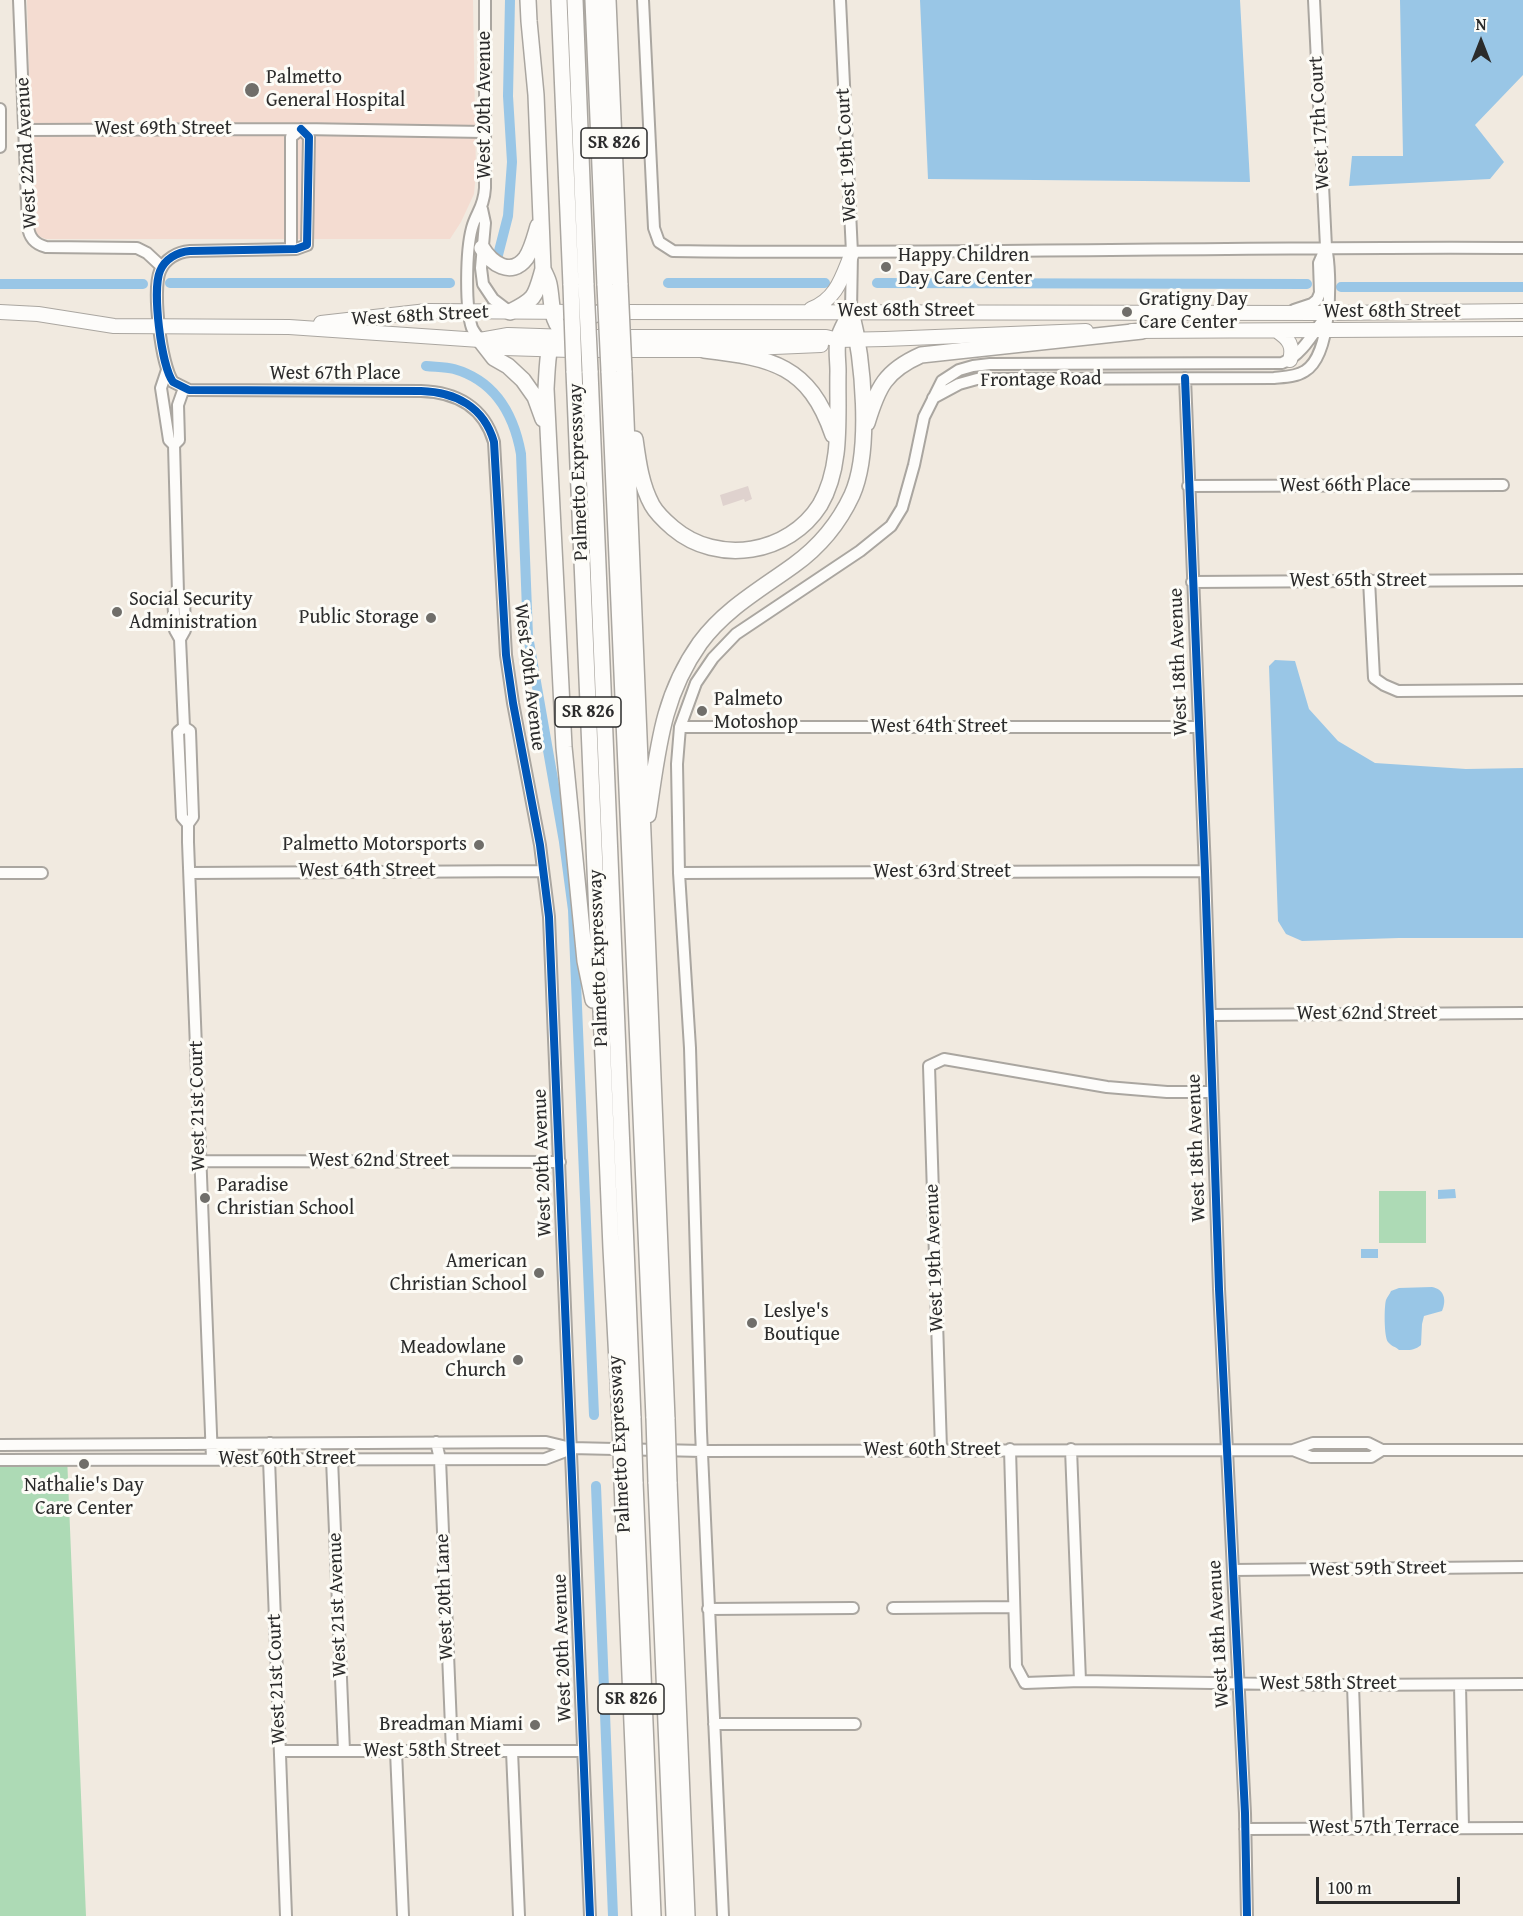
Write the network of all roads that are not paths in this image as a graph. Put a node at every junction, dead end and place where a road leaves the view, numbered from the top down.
1 (19, 0) edge
2 (484, 0) edge
3 (528, 0) edge
4 (559, 0) edge
5 (574, 0) edge
6 (594, 0) edge
7 (609, 0) edge
8 (643, 0) edge
9 (840, 0) edge
10 (1314, 0) edge
11 (0, 109) edge
12 (301, 129) junction
13 (25, 130) junction
14 (484, 132) junction
15 (0, 147) edge
16 (482, 209) junction
17 (542, 217) junction
18 (1326, 247) junction
19 (482, 248) junction
20 (1523, 248) edge
21 (291, 249) junction
22 (852, 253) junction
23 (162, 267) junction
24 (543, 269) junction
25 (579, 285) junction
26 (613, 285) junction
27 (469, 311) junction
28 (808, 311) junction
29 (851, 311) junction
30 (1523, 311) edge
31 (0, 312) edge
32 (510, 312) junction
33 (552, 312) junction
34 (601, 312) junction
35 (1287, 313) junction
36 (1328, 313) junction
37 (160, 326) junction
38 (289, 327) junction
39 (1523, 329) edge
40 (1142, 331) junction
41 (1277, 331) junction
42 (1319, 331) junction
43 (559, 338) junction
44 (838, 339) junction
45 (858, 339) junction
46 (480, 340) junction
47 (704, 350) junction
48 (1290, 360) junction
49 (1206, 364) junction
50 (167, 370) junction
51 (582, 371) junction
52 (617, 371) junction
53 (1185, 378) junction
54 (184, 388) junction
55 (933, 398) junction
56 (480, 415) joint
57 (548, 430) junction
58 (862, 440) junction
59 (836, 444) junction
60 (174, 446) junction
61 (1188, 486) junction
62 (1503, 486) dead end
63 (1523, 579) edge
64 (1369, 580) junction
65 (1192, 582) junction
66 (1523, 690) edge
67 (680, 727) junction
68 (1198, 727) junction
69 (643, 854) junction
70 (543, 871) junction
71 (1205, 871) junction
72 (0, 873) edge
73 (42, 873) dead end
74 (190, 873) junction
75 (679, 873) junction
76 (1523, 1013) edge
77 (1210, 1016) junction
78 (602, 1053) junction
79 (1212, 1092) junction
80 (199, 1161) junction
81 (560, 1162) junction
82 (626, 1418) junction
83 (660, 1418) junction
84 (436, 1442) junction
85 (210, 1443) junction
86 (270, 1443) junction
87 (0, 1445) edge
88 (571, 1448) junction
89 (941, 1449) junction
90 (1010, 1449) junction
91 (1071, 1449) junction
92 (1226, 1449) junction
93 (1523, 1450) edge
94 (702, 1451) junction
95 (212, 1459) junction
96 (268, 1459) junction
97 (332, 1459) junction
98 (440, 1459) junction
99 (0, 1460) edge
100 (629, 1482) junction
101 (663, 1482) junction
102 (1523, 1567) edge
103 (1233, 1570) junction
104 (1014, 1607) junction
105 (853, 1608) dead end
106 (893, 1608) dead end
107 (708, 1609) junction
108 (1080, 1681) junction
109 (1238, 1684) junction
110 (1353, 1684) junction
111 (1523, 1684) edge
112 (1460, 1685) junction
113 (714, 1724) junction
114 (855, 1724) dead end
115 (583, 1750) junction
116 (280, 1751) junction
117 (344, 1751) junction
118 (396, 1751) junction
119 (452, 1751) junction
120 (512, 1751) junction
121 (1463, 1828) junction
122 (1523, 1828) edge
123 (1245, 1829) junction
124 (1358, 1829) junction
125 (286, 1916) edge
126 (403, 1916) edge
127 (519, 1916) edge
128 (590, 1916) edge
129 (640, 1916) edge
130 (653, 1916) edge
131 (674, 1916) edge
132 (687, 1916) edge
133 (723, 1916) edge
134 (1248, 1916) edge

1 - 13 street, West 22nd Avenue
2 - 14 street, West 20th Avenue
3 - 17 highway
4 - 25 highway, Palmetto Expressway / SR 826
5 - 25 highway
6 - 26 highway
7 - 26 highway, SR 826
8 - 22 street
9 - 22 street, West 19th Court
10 - 18 street, West 17th Court
11 - 15 street
12 - 13 street, West 69th Street
12 - 14 street, West 69th Street
12 - 21 street
12 - 21 street
13 - 23 street, West 22nd Avenue
14 - 16 street, West 20th Avenue
16 - 19 street, West 20th Avenue
16 - 27 street, West 20th Avenue
17 - 19 highway
17 - 24 highway
18 - 20 street
18 - 22 street
18 - 35 street, West 17th Court
18 - 36 street, West 17th Court
19 - 32 street, West 20th Avenue
21 - 23 street
22 - 28 main road
22 - 29 street, West 19th Court
23 - 37 street, West 21st Court
24 - 32 highway
24 - 33 highway
25 - 51 highway, Palmetto Expressway / SR 826, bridge
26 - 52 highway, SR 826, bridge
27 - 32 main road, West 68th Street
27 - 38 main road, West 68th Street
27 - 46 street, West 20th Avenue
28 - 29 main road, West 68th Street
28 - 34 main road, West 68th Street
29 - 35 main road, West 68th Street
29 - 44 highway
29 - 45 highway
30 - 36 main road, West 68th Street
31 - 37 main road, West 68th Street
32 - 33 main road, West 68th Street
33 - 34 main road, West 68th Street
33 - 43 highway
34 - 43 highway
35 - 36 main road, West 68th Street
36 - 42 street
37 - 38 main road, West 68th Street
37 - 50 street, West 21st Court
38 - 46 main road, West 68th Street
39 - 42 main road, West 68th Street
40 - 41 main road, West 68th Street
40 - 45 main road, West 68th Street
40 - 58 highway
41 - 42 main road, West 68th Street
41 - 48 main road
42 - 48 street
42 - 53 street, Frontage Road
43 - 44 main road, West 68th Street
43 - 46 main road, West 68th Street
43 - 47 main road, West 68th Street
43 - 57 highway
44 - 45 main road, West 68th Street
44 - 47 main road, West 68th Street
44 - 59 highway
45 - 58 highway
46 - 57 highway
47 - 59 highway
48 - 49 street, Frontage Road
49 - 53 street
49 - 55 street, Frontage Road
50 - 54 street
50 - 60 street, West 21st Court
51 - 78 highway, Palmetto Expressway / SR 826
51 - 82 highway
52 - 59 highway
52 - 69 highway, SR 826
52 - 83 highway
53 - 55 street, Frontage Road
53 - 61 street, West 18th Avenue
54 - 56 street, West 67th Place
54 - 60 street, West 21st Court
55 - 67 street
56 - 70 street, West 20th Avenue
57 - 78 highway
58 - 69 highway
60 - 74 street, West 21st Court
61 - 62 street, West 66th Place
61 - 65 street, West 18th Avenue
63 - 64 street, West 65th Street
64 - 65 street, West 65th Street
64 - 66 street
65 - 68 street, West 18th Avenue
67 - 68 street, West 64th Street
67 - 75 street
68 - 71 street, West 18th Avenue
69 - 83 highway, SR 826
70 - 74 street, West 64th Street
70 - 81 street, West 20th Avenue
71 - 75 street, West 63rd Street
71 - 77 street, West 18th Avenue
72 - 73 street
74 - 80 street, West 21st Court
75 - 94 street
76 - 77 street, West 62nd Street
77 - 79 street, West 18th Avenue
78 - 82 highway, Palmetto Expressway / SR 826
79 - 89 street, West 19th Avenue
79 - 92 street, West 18th Avenue
80 - 81 street, West 62nd Street
80 - 85 street, West 21st Court
81 - 88 street, West 20th Avenue
82 - 100 highway, Palmetto Expressway / SR 826, bridge
83 - 101 highway, SR 826, bridge
84 - 86 street, West 60th Street
84 - 88 street, West 60th Street
84 - 98 street, West 20th Lane
85 - 86 street, West 60th Street
85 - 87 street, West 60th Street
85 - 95 street, West 21st Court
86 - 96 street, West 21st Court
88 - 94 street, West 60th Street
88 - 98 street, West 60th Street
88 - 115 street, West 20th Avenue
89 - 90 street, West 60th Street
89 - 94 street, West 60th Street
90 - 91 street, West 60th Street
90 - 104 street
91 - 92 street, West 60th Street
91 - 108 street
92 - 93 street, West 60th Street
92 - 103 street, West 18th Avenue
94 - 107 street
95 - 96 street, West 60th Street
95 - 99 street, West 60th Street
96 - 97 street, West 60th Street
96 - 116 street, West 21st Court
97 - 98 street, West 60th Street
97 - 117 street, West 21st Avenue
98 - 119 street, West 20th Lane
100 - 129 highway, Palmetto Expressway / SR 826
100 - 130 highway
101 - 131 highway
101 - 132 highway, SR 826
102 - 103 street, West 59th Street
103 - 109 street, West 18th Avenue
104 - 106 street
104 - 108 street, West 58th Street
105 - 107 street
107 - 113 street
108 - 109 street, West 58th Street
109 - 110 street, West 58th Street
109 - 123 street, West 18th Avenue
110 - 112 street, West 58th Street
110 - 124 street
111 - 112 street, West 58th Street
112 - 121 street
113 - 114 street
113 - 133 street
115 - 120 street, West 58th Street
115 - 128 street, West 20th Avenue
116 - 117 street, West 58th Street
116 - 125 street, West 21st Court
117 - 118 street, West 58th Street
118 - 119 street, West 58th Street
118 - 126 street
119 - 120 street, West 58th Street
120 - 127 street
121 - 122 street, West 57th Terrace
121 - 124 street, West 57th Terrace
123 - 124 street, West 57th Terrace
123 - 134 street, West 18th Avenue

